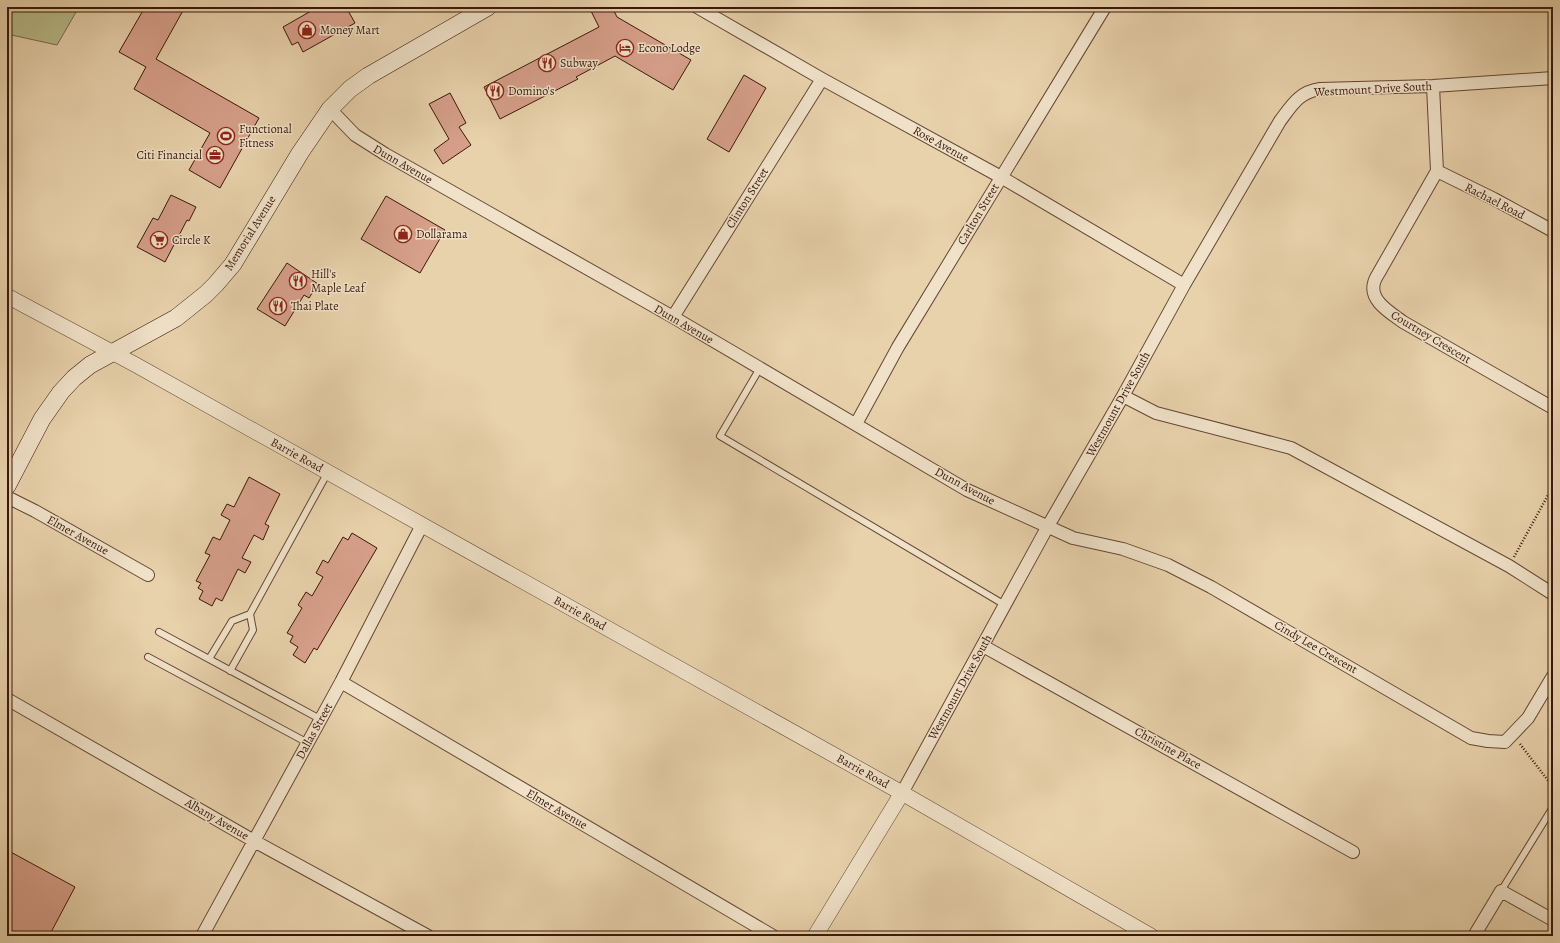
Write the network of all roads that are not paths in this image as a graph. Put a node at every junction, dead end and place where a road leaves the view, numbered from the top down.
1 (488, 7) edge
2 (697, 7) edge
3 (1105, 7) edge
4 (1553, 78) edge
5 (822, 79) junction
6 (1433, 86) junction
7 (330, 109) junction
8 (1437, 172) junction
9 (1001, 177) junction
10 (1553, 231) edge
11 (1184, 285) junction
12 (7, 296) edge
13 (673, 317) junction
14 (113, 353) junction
15 (760, 368) junction
16 (1123, 396) junction
17 (1553, 408) edge
18 (856, 424) junction
19 (328, 472) junction
20 (7, 486) edge
21 (7, 497) edge
22 (422, 525) junction
23 (1048, 526) junction
24 (148, 575) dead end
25 (1553, 594) edge
26 (1005, 605) junction
27 (250, 614) junction
28 (159, 632) dead end
29 (983, 646) junction
30 (148, 657) dead end
31 (209, 660) junction
32 (230, 671) junction
33 (1553, 676) edge
34 (341, 682) junction
35 (7, 699) edge
36 (320, 720) junction
37 (308, 743) junction
38 (902, 793) junction
39 (1553, 807) edge
40 (254, 841) junction
41 (1353, 852) dead end
42 (1501, 891) junction
43 (1553, 920) edge
44 (202, 936) edge
45 (428, 936) edge
46 (773, 936) edge
47 (815, 936) edge
48 (1151, 936) edge
49 (1474, 936) edge

1 - 7 main road, Memorial Avenue
2 - 5 street, Rose Avenue
3 - 9 street, Carlton Street
4 - 6 street, Westmount Drive South
5 - 9 street, Rose Avenue
5 - 13 street, Clinton Street
6 - 8 street
6 - 11 street, Westmount Drive South
7 - 13 street, Dunn Avenue
7 - 14 main road, Memorial Avenue
8 - 10 street, Rachael Road
8 - 17 street, Courtney Crescent
9 - 11 street, Rose Avenue
9 - 18 street, Carlton Street
11 - 16 street, Westmount Drive South
12 - 14 street, Barrie Road
13 - 15 street, Dunn Avenue
14 - 19 street, Barrie Road
14 - 20 main road, Memorial Avenue
15 - 18 street, Dunn Avenue
15 - 26 lane
16 - 23 street, Westmount Drive South
16 - 25 street
18 - 23 street, Dunn Avenue
19 - 22 street, Barrie Road
19 - 27 lane
21 - 24 street, Elmer Avenue
22 - 34 street, Dallas Street
22 - 38 street, Barrie Road
23 - 26 street, Westmount Drive South
23 - 33 street, Cindy Lee Crescent
26 - 29 street, Westmount Drive South
27 - 31 lane
27 - 32 lane
28 - 31 lane
29 - 38 street, Westmount Drive South
29 - 41 street, Christine Place
30 - 37 lane
31 - 32 lane
32 - 36 lane
34 - 36 street, Dallas Street
34 - 46 street, Elmer Avenue
35 - 40 street, Albany Avenue
36 - 37 street, Dallas Street
37 - 40 street, Dallas Street
38 - 47 street, Westmount Drive South
38 - 48 street, Barrie Road
39 - 42 lane
40 - 44 street, Dallas Street
40 - 45 street, Albany Avenue
42 - 43 street
42 - 49 street

